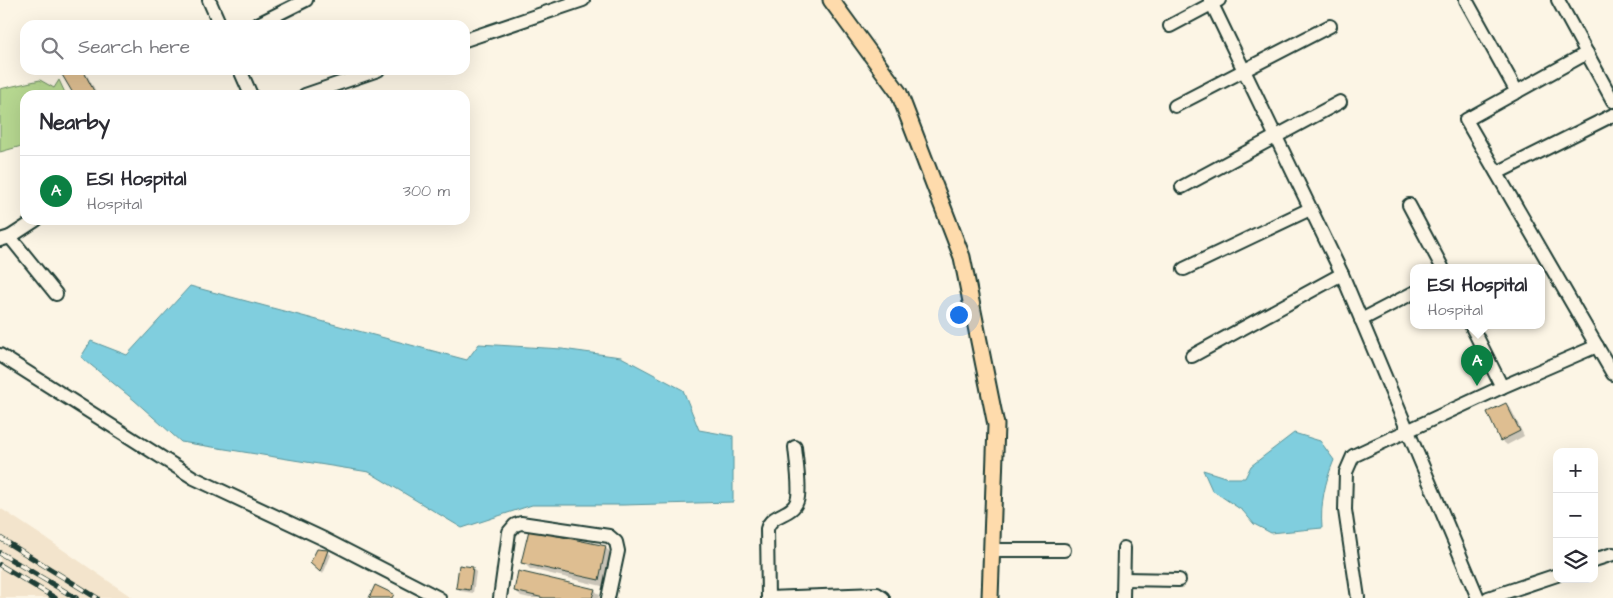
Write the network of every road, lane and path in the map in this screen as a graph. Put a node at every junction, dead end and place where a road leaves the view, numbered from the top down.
1 (209, 0) edge
2 (306, 0) edge
3 (583, 0) edge
4 (831, 0) edge
5 (1466, 0) edge
6 (1558, 0) edge
7 (1214, 1) edge
8 (218, 20) edge
9 (266, 20) edge
10 (1170, 26) dead end
11 (1330, 26) dead end
12 (470, 38) edge
13 (1587, 53) junction
14 (1244, 70) junction
15 (242, 75) edge
16 (363, 75) edge
17 (249, 90) edge
18 (320, 90) edge
19 (1516, 92) junction
20 (1613, 101) edge
21 (1340, 102) dead end
22 (1175, 106) dead end
23 (1613, 115) edge
24 (1276, 137) junction
25 (1496, 173) junction
26 (1182, 187) dead end
27 (1410, 205) dead end
28 (1310, 209) junction
29 (27, 225) edge
30 (5, 238) edge
31 (1440, 264) edge
32 (1184, 270) dead end
33 (1342, 274) junction
34 (56, 294) dead end
35 (1410, 295) edge
36 (1360, 320) junction
37 (1473, 329) edge
38 (1597, 346) junction
39 (0, 355) edge
40 (1192, 356) dead end
41 (1613, 374) edge
42 (1502, 387) junction
43 (1408, 432) junction
44 (795, 447) dead end
45 (1124, 548) dead end
46 (991, 550) junction
47 (1064, 550) dead end
48 (1613, 554) edge
49 (1598, 559) edge
50 (1553, 576) edge
51 (1124, 579) junction
52 (1179, 580) dead end
53 (439, 598) edge
54 (500, 598) edge
55 (608, 598) edge
56 (768, 598) edge
57 (884, 598) edge
58 (990, 598) edge
59 (1123, 598) edge
60 (1358, 598) edge
61 (1478, 598) edge
62 (1488, 598) edge

1 - 8 street
2 - 9 street
3 - 12 street
4 - 46 main road
5 - 19 street
6 - 13 street
7 - 10 street
7 - 14 street
11 - 14 street
13 - 19 street
13 - 20 street
14 - 22 street
14 - 24 street
15 - 17 street
16 - 18 street
19 - 25 street
21 - 24 street
23 - 25 street
24 - 26 street
24 - 28 street
25 - 38 street
27 - 31 street
28 - 32 street
28 - 33 street
29 - 30 street
30 - 34 street
33 - 36 street
33 - 40 street
35 - 36 street
36 - 43 street
37 - 42 street
38 - 41 street
38 - 42 street
39 - 53 street
42 - 43 street
43 - 60 street
43 - 61 street
44 - 56 street
45 - 51 street
46 - 47 street
46 - 58 main road
48 - 49 street
50 - 62 street
51 - 52 street
51 - 59 street
54 - 55 street
56 - 57 street

